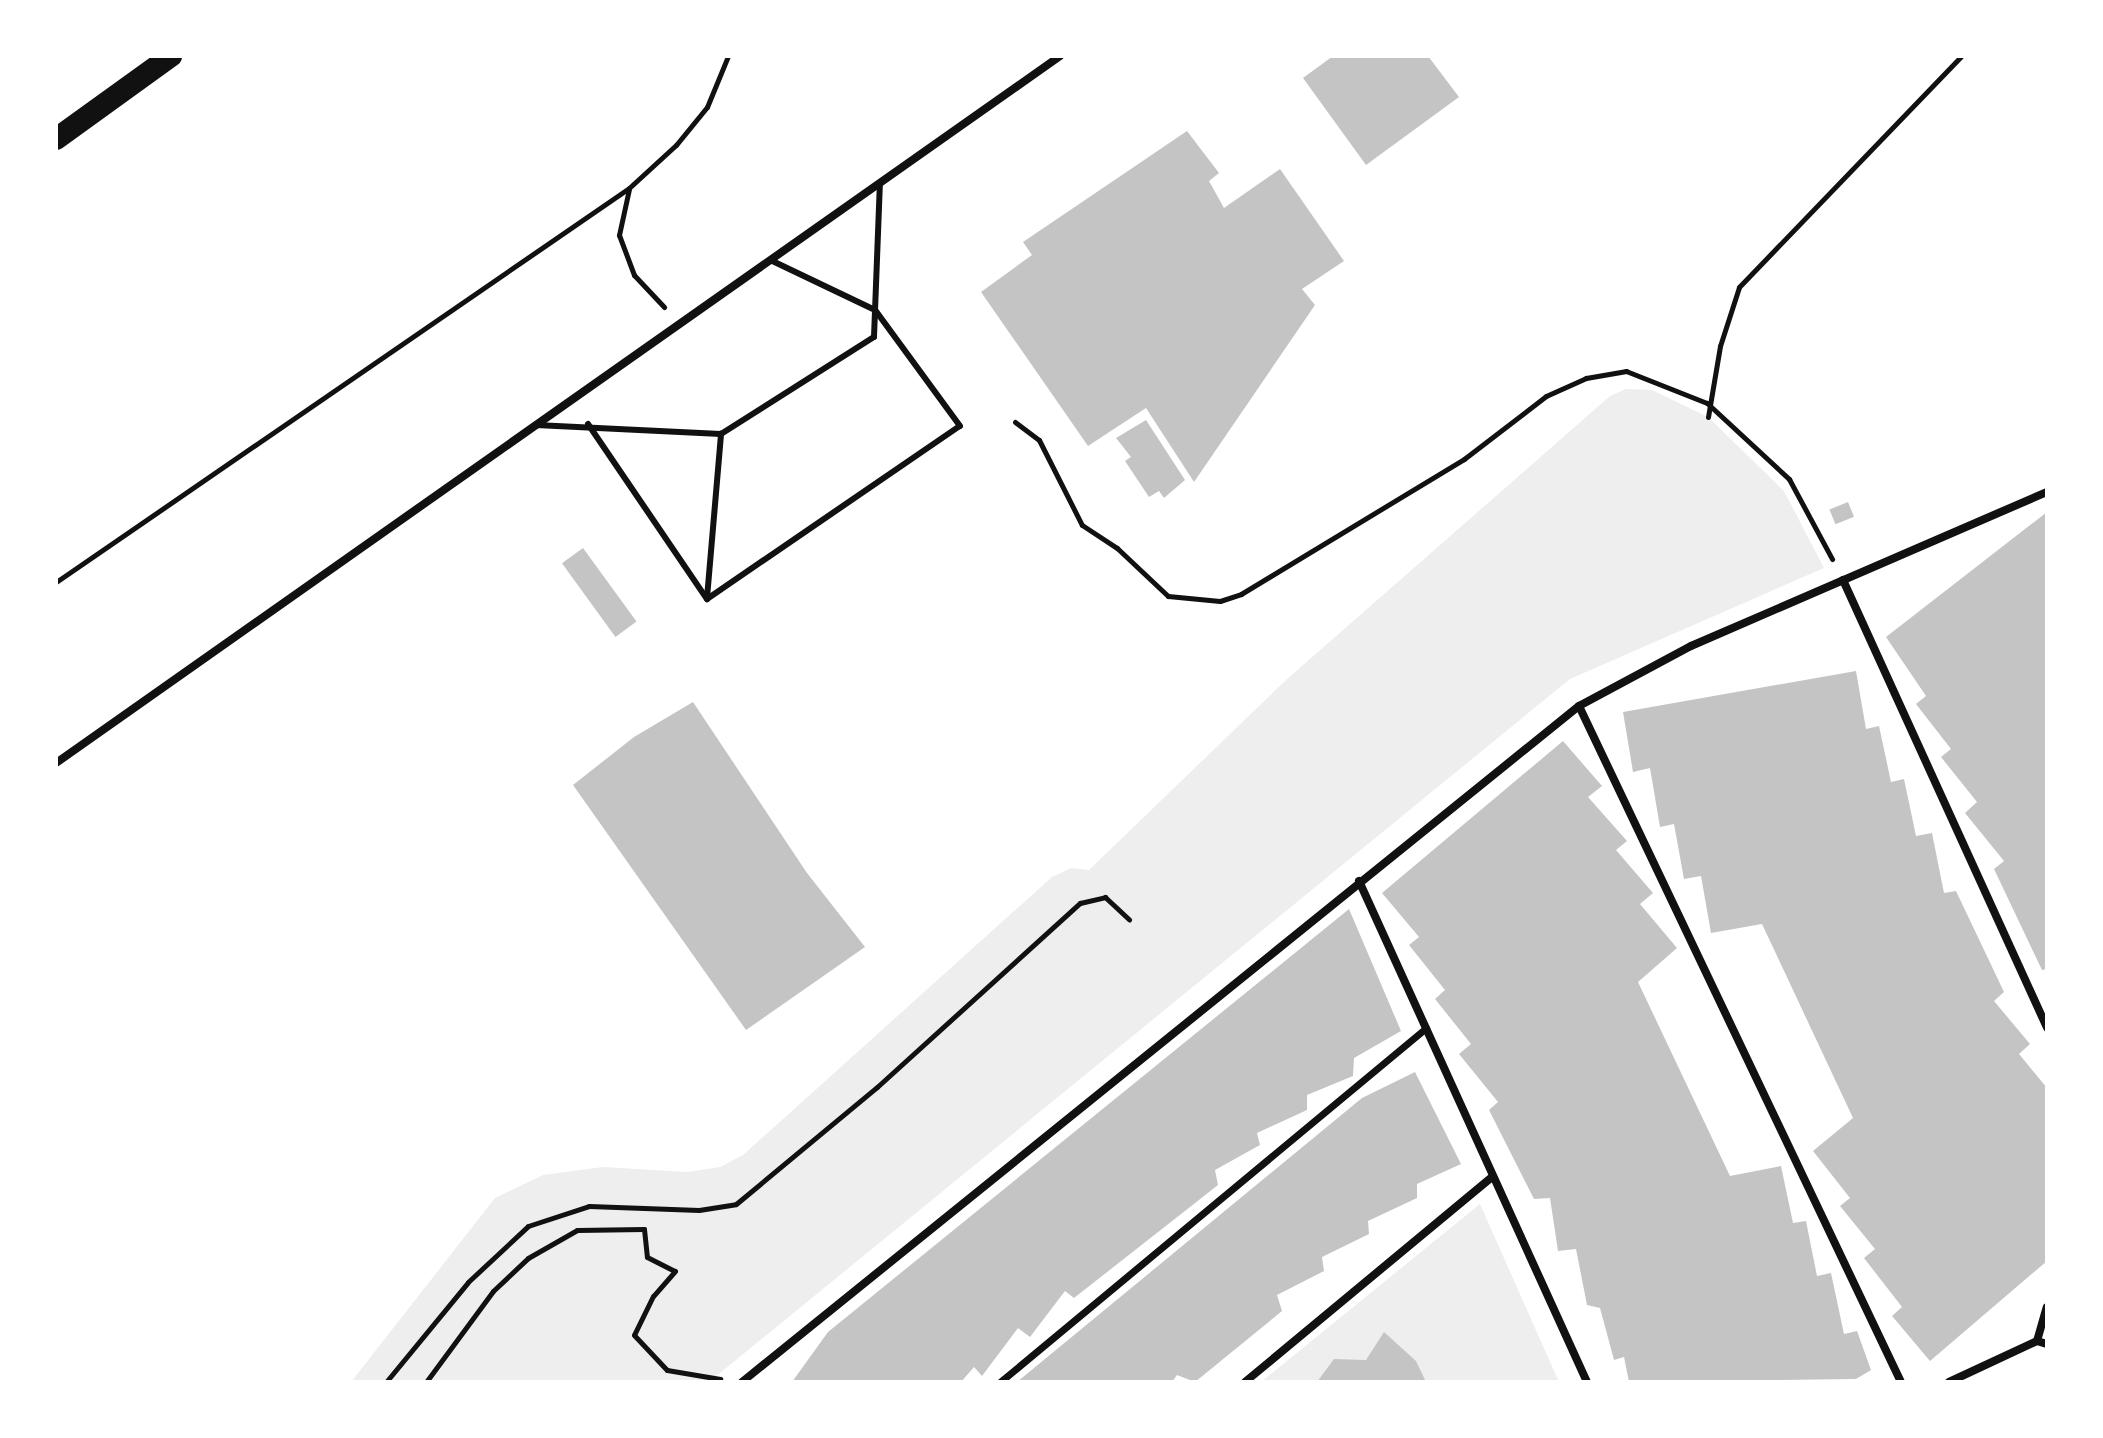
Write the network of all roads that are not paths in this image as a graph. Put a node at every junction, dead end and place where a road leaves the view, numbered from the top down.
1 (171, 56) edge
2 (1060, 56) edge
3 (56, 139) edge
4 (880, 183) junction
5 (770, 260) junction
6 (875, 310) junction
7 (588, 424) junction
8 (536, 425) junction
9 (721, 434) junction
10 (2047, 492) edge
11 (1843, 580) junction
12 (707, 599) junction
13 (1579, 706) junction
14 (56, 763) edge
15 (1359, 881) junction
16 (1426, 1028) junction
17 (2047, 1028) edge
18 (1493, 1176) junction
19 (2047, 1307) edge
20 (2042, 1342) edge
21 (742, 1382) edge
22 (1000, 1382) edge
23 (1245, 1382) edge
24 (1587, 1382) edge
25 (1901, 1382) edge
26 (1949, 1382) edge

1 - 3 highway
2 - 4 street
4 - 5 street
4 - 6 lane
5 - 6 lane
5 - 8 street
6 - 9 lane
6 - 12 lane
7 - 8 lane
7 - 9 lane
7 - 12 lane
8 - 14 street
9 - 12 lane
10 - 11 street
11 - 13 street
11 - 17 street
13 - 15 street
13 - 25 street
15 - 16 street
15 - 21 street
16 - 18 street
16 - 22 street
18 - 23 street
18 - 24 street
19 - 20 street
20 - 26 street

